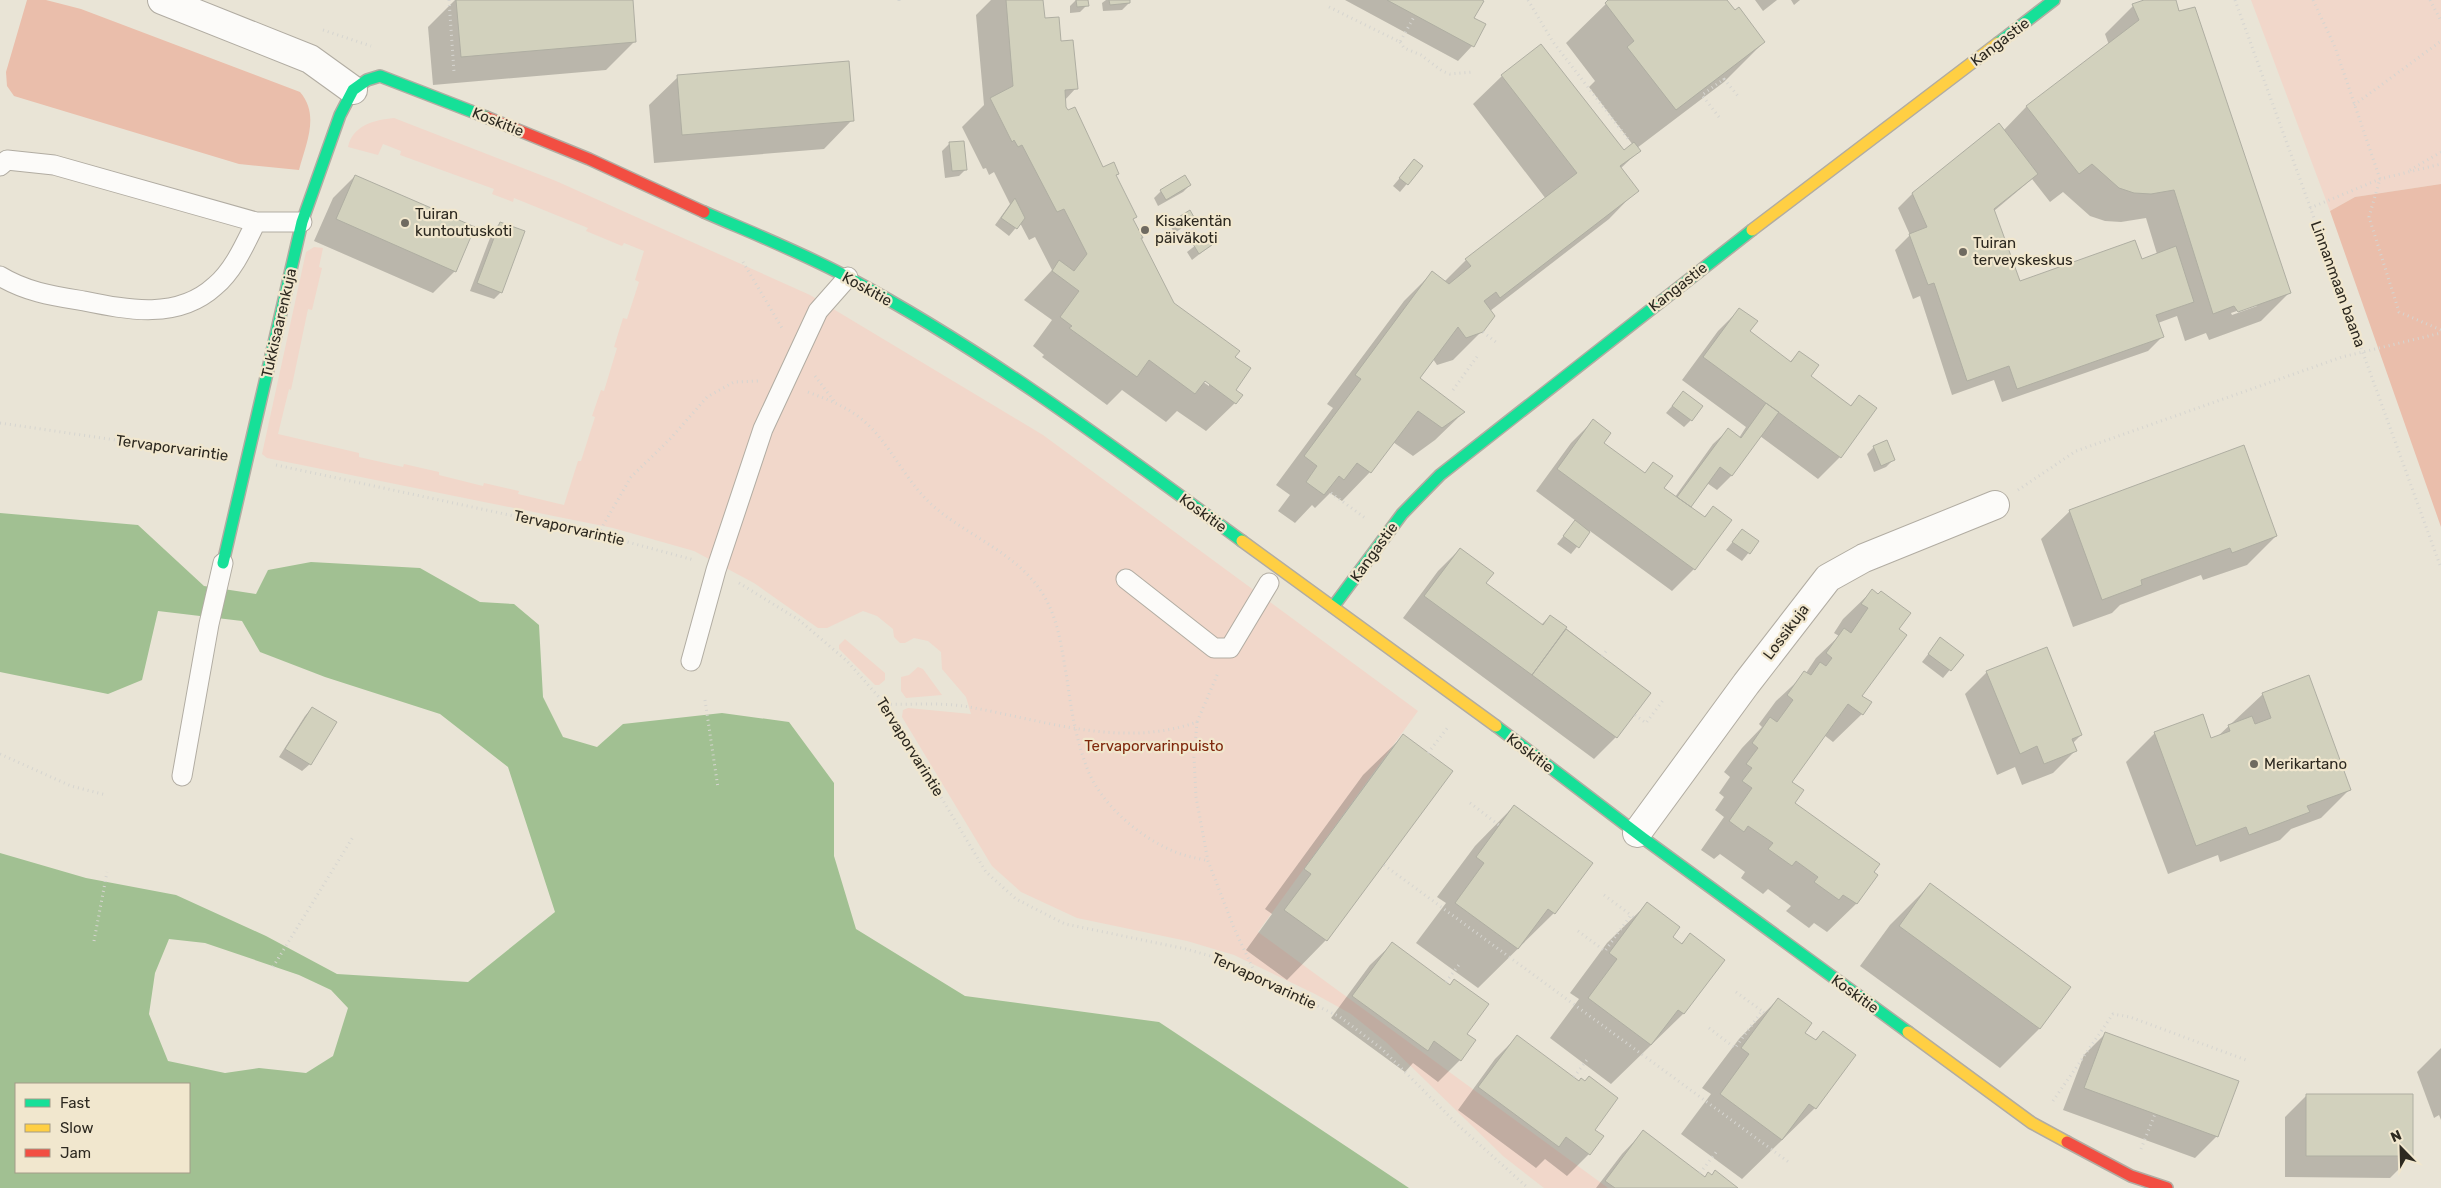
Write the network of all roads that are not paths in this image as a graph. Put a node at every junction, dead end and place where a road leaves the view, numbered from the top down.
1 (162, 0) edge
2 (2054, 0) edge
3 (353, 90) junction
4 (0, 166) edge
5 (256, 222) junction
6 (302, 222) junction
7 (0, 276) edge
8 (848, 277) junction
9 (1995, 505) road end
10 (223, 563) joint
11 (1126, 579) dead end
12 (1269, 583) dead end
13 (1333, 607) junction
14 (691, 661) dead end
15 (182, 776) dead end
16 (1637, 833) junction
17 (2167, 1188) edge

1 - 3 street
2 - 13 street, Kangastie
3 - 6 street, Tukkisaarenkuja
3 - 8 street, Koskitie
4 - 5 lane
5 - 6 lane
5 - 7 lane
6 - 10 street, Tukkisaarenkuja
8 - 13 street, Koskitie
8 - 14 lane
9 - 16 street, Lossikuja
10 - 15 lane
11 - 12 lane
13 - 16 street, Koskitie
16 - 17 street, Koskitie

